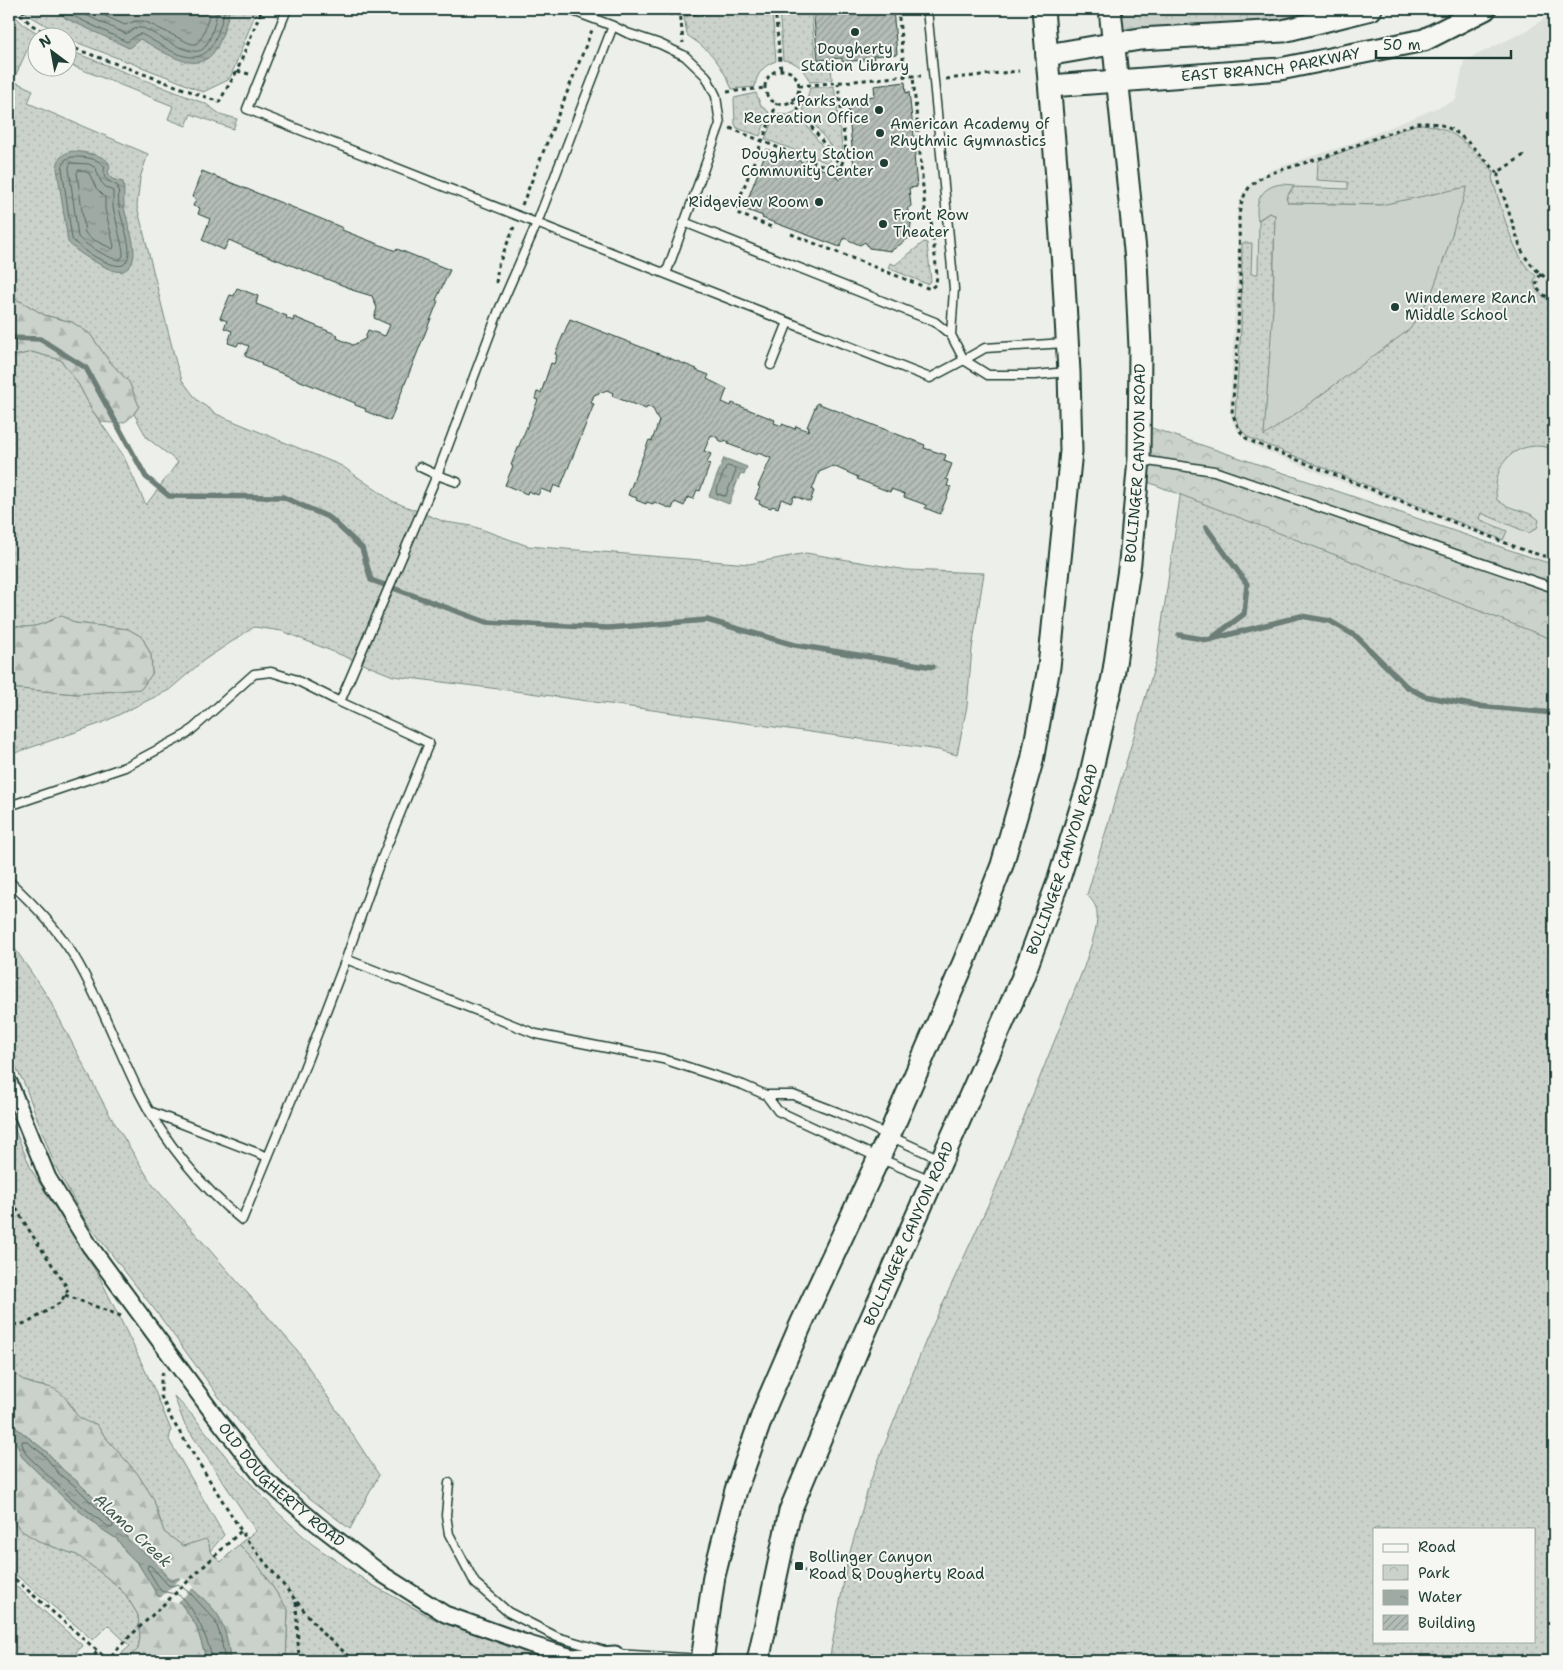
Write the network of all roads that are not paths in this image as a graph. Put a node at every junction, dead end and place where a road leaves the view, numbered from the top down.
1 (287, 9) edge
2 (568, 9) edge
3 (927, 9) edge
4 (1043, 9) edge
5 (1110, 9) edge
6 (1371, 9) edge
7 (1485, 9) edge
8 (1326, 15) edge
9 (613, 26) junction
10 (1113, 43) junction
11 (1047, 55) junction
12 (1118, 82) junction
13 (1050, 86) junction
14 (684, 222) junction
15 (537, 223) junction
16 (666, 274) junction
17 (788, 322) junction
18 (951, 335) junction
19 (1066, 343) junction
20 (964, 360) junction
21 (771, 365) dead end
22 (1069, 372) junction
23 (1139, 459) junction
24 (420, 467) dead end
25 (437, 475) junction
26 (457, 482) dead end
27 (1554, 588) edge
28 (340, 702) junction
29 (9, 806) edge
30 (9, 881) edge
31 (346, 959) junction
32 (9, 1082) edge
33 (766, 1095) junction
34 (149, 1111) junction
35 (889, 1136) junction
36 (268, 1157) junction
37 (879, 1158) junction
38 (942, 1160) junction
39 (932, 1181) junction
40 (449, 1483) dead end
41 (616, 1654) junction
42 (707, 1660) edge
43 (758, 1661) edge

1 - 15 lane
2 - 9 lane
3 - 18 lane
4 - 11 main road
5 - 10 main road, BOLLINGER CANYON ROAD
6 - 8 main road
7 - 12 main road, EAST BRANCH PARKWAY
8 - 10 main road
9 - 14 lane
9 - 15 lane
10 - 11 main road
10 - 12 main road, BOLLINGER CANYON ROAD
11 - 13 main road
12 - 13 main road, EAST BRANCH PARKWAY
12 - 23 main road, BOLLINGER CANYON ROAD
13 - 19 main road
14 - 16 lane
14 - 18 lane
15 - 16 lane
15 - 25 lane
16 - 17 lane
17 - 20 lane
17 - 21 lane
18 - 20 lane
19 - 20 lane
19 - 22 main road
20 - 22 lane
22 - 35 main road
23 - 27 lane
23 - 38 main road, BOLLINGER CANYON ROAD
24 - 25 lane
25 - 26 lane
25 - 28 lane
28 - 29 lane
28 - 31 lane
30 - 34 lane
31 - 33 lane
31 - 36 lane
32 - 41 street, OLD DOUGHERTY ROAD
33 - 35 lane
33 - 37 lane
34 - 36 lane
34 - 36 lane
35 - 37 main road
35 - 38 lane
37 - 39 lane
37 - 42 main road
38 - 39 main road, BOLLINGER CANYON ROAD
39 - 43 main road, BOLLINGER CANYON ROAD
40 - 41 lane
41 - 42 lane, OLD DOUGHERTY ROAD

